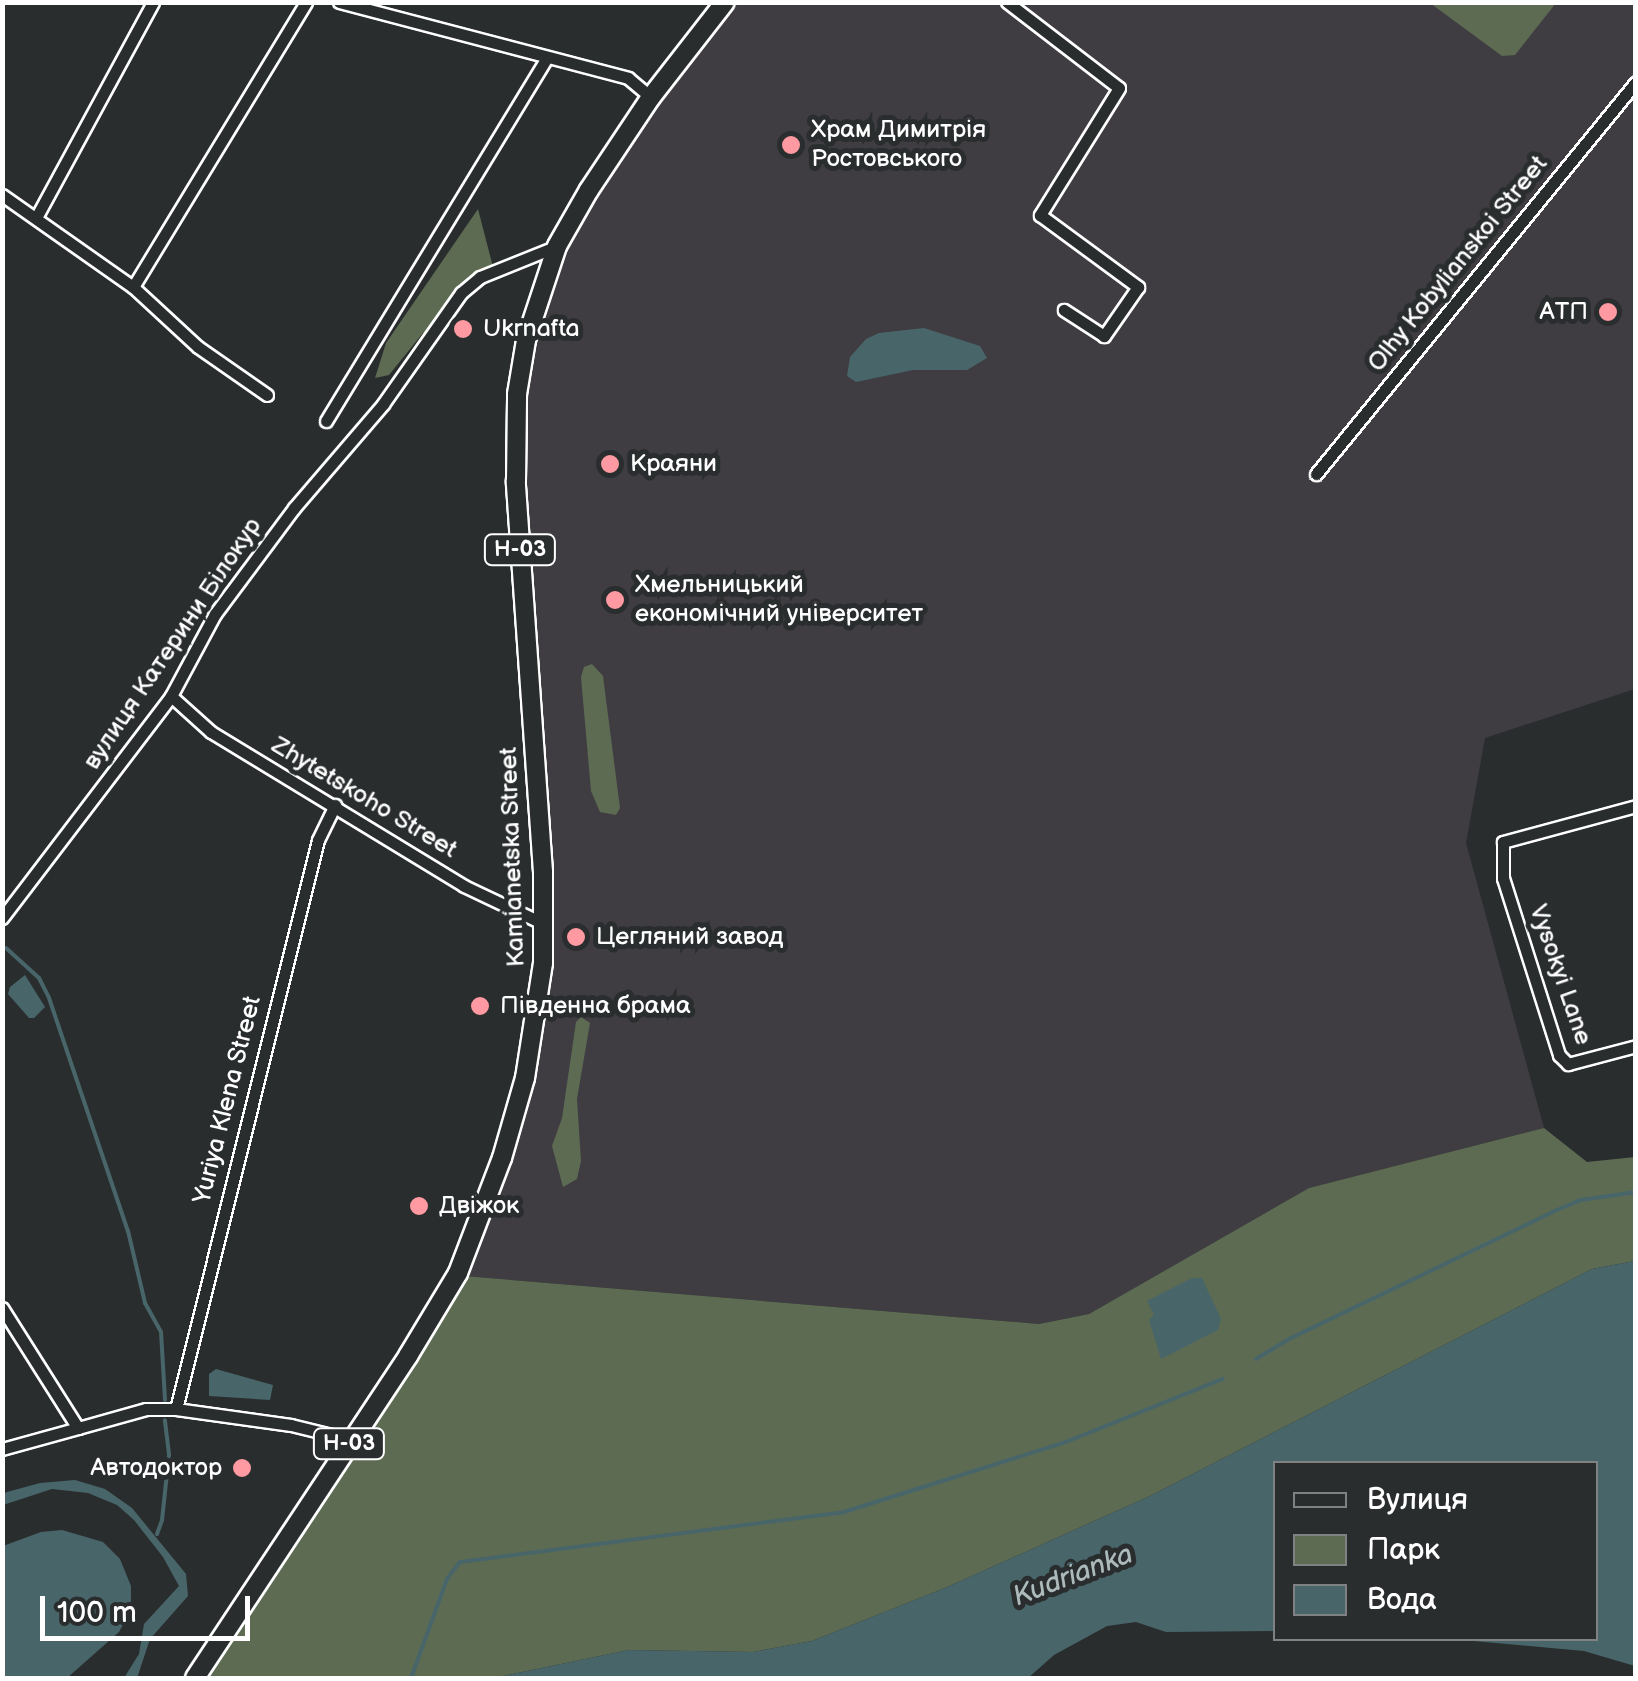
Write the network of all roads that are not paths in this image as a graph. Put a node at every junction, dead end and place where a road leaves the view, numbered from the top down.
1 (153, 2) edge
2 (306, 2) edge
3 (339, 2) edge
4 (725, 2) edge
5 (1007, 2) edge
6 (546, 59) junction
7 (1636, 82) edge
8 (651, 97) junction
9 (2, 195) edge
10 (37, 216) junction
11 (557, 246) junction
12 (133, 286) junction
13 (1064, 310) dead end
14 (268, 395) dead end
15 (326, 420) dead end
16 (1316, 474) dead end
17 (172, 696) junction
18 (335, 805) junction
19 (1636, 806) edge
20 (2, 918) edge
21 (544, 924) junction
22 (1636, 1046) edge
23 (2, 1308) edge
24 (176, 1409) junction
25 (78, 1428) junction
26 (352, 1440) junction
27 (2, 1449) edge
28 (195, 1678) edge

1 - 10 street
2 - 12 street
3 - 6 street
4 - 8 main road, Kamianetska Street / Н-03
5 - 13 street
6 - 8 street
6 - 15 street
7 - 16 street, Olhy Kobylianskoi Street
8 - 11 main road, Kamianetska Street / Н-03
9 - 10 street
10 - 12 street
11 - 17 street, вулиця Катерини Білокур
11 - 21 main road, Kamianetska Street / Н-03
12 - 14 street
17 - 18 street, Zhytetskoho Street
17 - 20 street, вулиця Катерини Білокур
18 - 21 street, Zhytetskoho Street
18 - 24 street, Yuriya Klena Street
19 - 22 street, Vysokyi Lane
21 - 26 main road, Kamianetska Street / Н-03
23 - 25 street
24 - 25 street
24 - 26 street
25 - 27 street
26 - 28 main road, Kamianetska Street / Н-03

